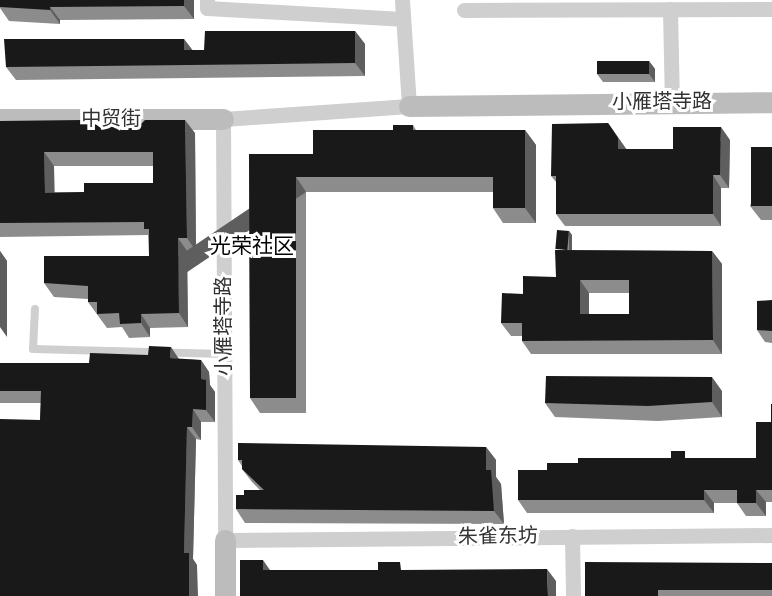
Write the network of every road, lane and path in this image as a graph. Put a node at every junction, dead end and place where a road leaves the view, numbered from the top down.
1 (207, 0) edge
2 (402, 0) edge
3 (670, 9) junction
4 (772, 9) edge
5 (464, 10) dead end
6 (402, 19) junction
7 (672, 102) junction
8 (772, 102) edge
9 (409, 106) junction
10 (0, 119) edge
11 (223, 119) junction
12 (35, 309) dead end
13 (224, 354) junction
14 (772, 535) edge
15 (573, 536) junction
16 (225, 540) junction
17 (225, 596) edge
18 (573, 596) edge

1 - 6 street
2 - 6 street
3 - 4 street
3 - 5 street
3 - 7 street
6 - 9 street
7 - 8 street, 小雁塔寺路
7 - 9 street, 小雁塔寺路
9 - 11 street, 小雁塔寺路
10 - 11 street, 中贸街
11 - 13 street, 小雁塔寺路
12 - 13 lane
13 - 16 street, 小雁塔寺路
14 - 15 street, 朱雀东坊
15 - 16 street, 朱雀东坊
15 - 18 street
16 - 17 street

